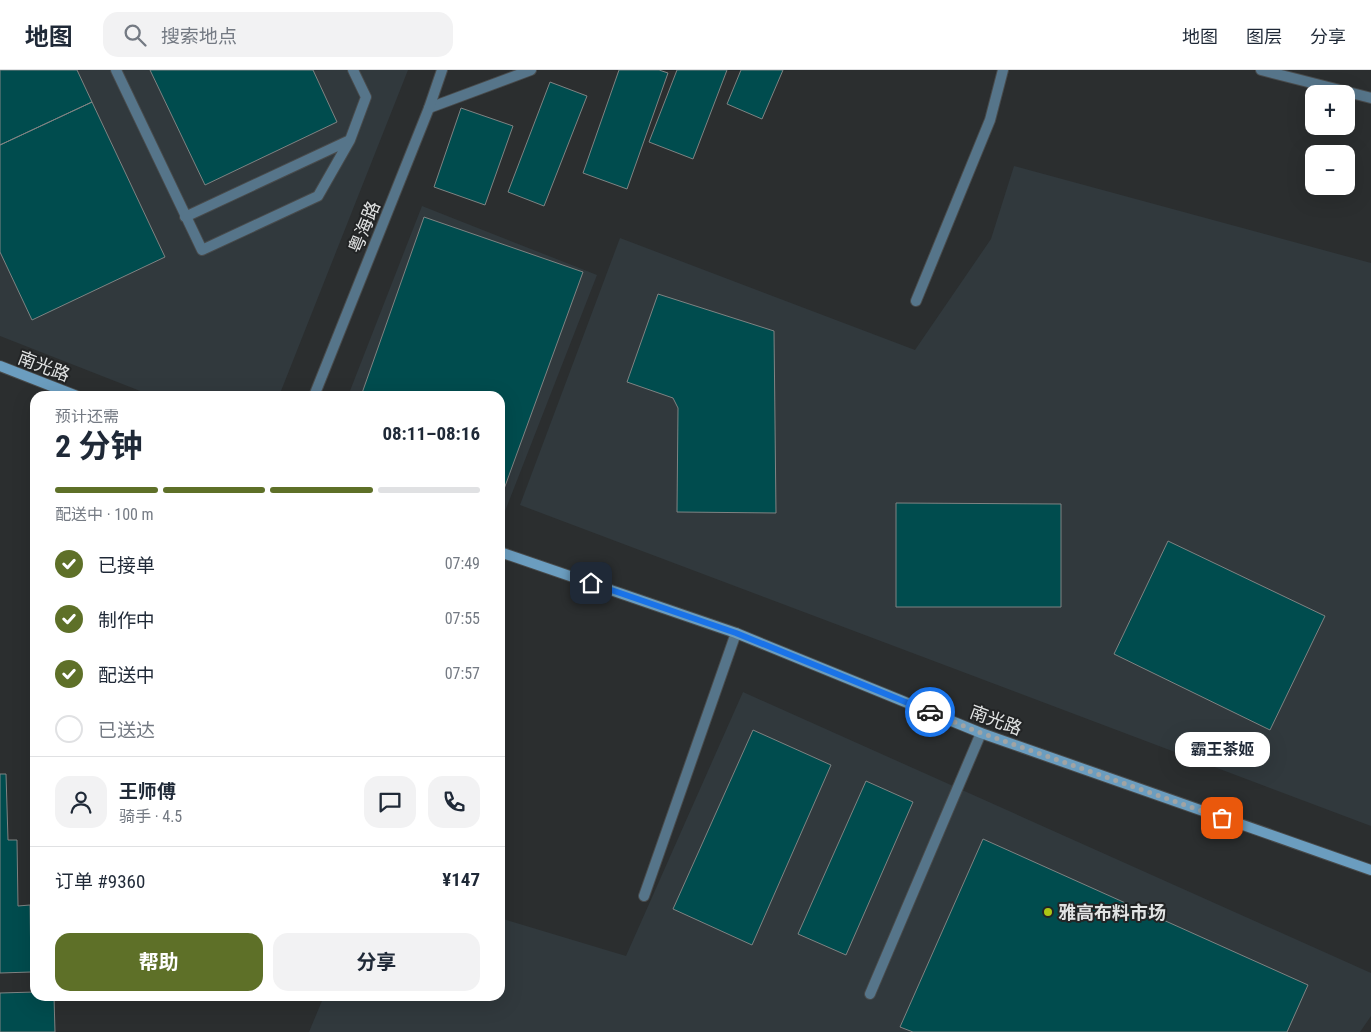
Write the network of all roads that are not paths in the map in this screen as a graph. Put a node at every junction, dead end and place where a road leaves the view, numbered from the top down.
1 (116, 70) edge
2 (353, 70) edge
3 (442, 70) edge
4 (532, 70) edge
5 (1002, 70) edge
6 (1261, 70) edge
7 (1371, 98) edge
8 (429, 108) junction
9 (350, 140) junction
10 (185, 217) junction
11 (916, 301) dead end
12 (0, 366) edge
13 (64, 391) edge
14 (316, 391) edge
15 (505, 554) edge
16 (736, 633) junction
17 (981, 733) junction
18 (1371, 870) edge
19 (644, 896) dead end
20 (870, 994) dead end

1 - 10 street
2 - 9 street
3 - 8 street, 粤海路
4 - 8 street
5 - 11 street
6 - 7 street
8 - 14 street, 粤海路
9 - 10 street
9 - 10 street
12 - 13 main road, 南光路
15 - 16 main road, 南光路
16 - 17 main road, 南光路
16 - 19 street
17 - 18 main road, 南光路
17 - 20 street

